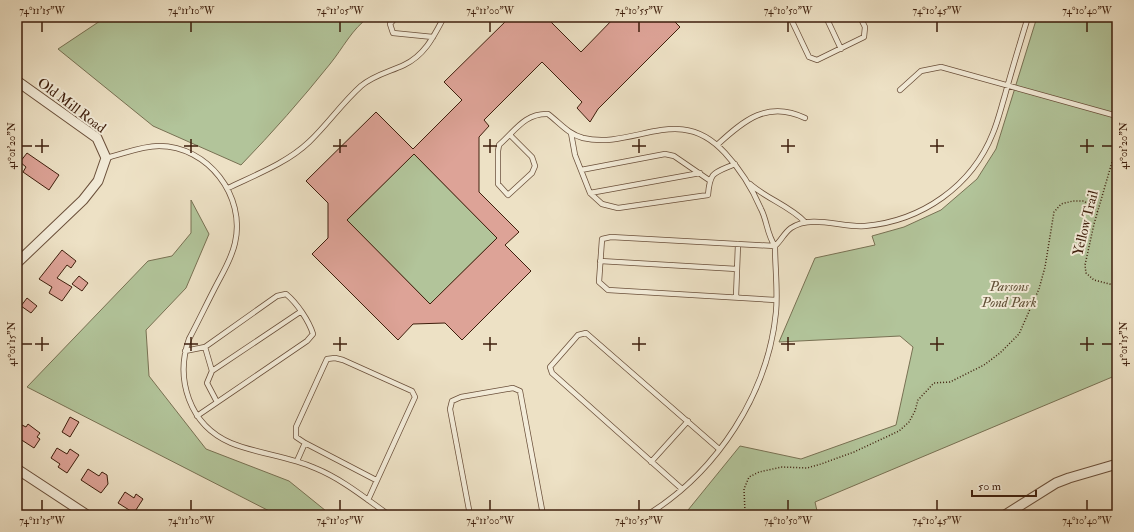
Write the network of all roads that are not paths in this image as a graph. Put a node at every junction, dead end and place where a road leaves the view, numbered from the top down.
1 (396, 17) edge
2 (444, 17) edge
3 (790, 17) edge
4 (826, 17) edge
5 (860, 17) edge
6 (1028, 17) edge
7 (433, 37) junction
8 (841, 48) junction
9 (17, 81) edge
10 (1008, 86) junction
11 (900, 90) dead end
12 (1117, 116) edge
13 (805, 118) dead end
14 (571, 133) junction
15 (510, 136) junction
16 (717, 145) junction
17 (106, 158) junction
18 (735, 164) junction
19 (581, 170) junction
20 (700, 173) junction
21 (709, 180) junction
22 (747, 182) junction
23 (228, 188) junction
24 (590, 193) junction
25 (806, 222) junction
26 (738, 244) junction
27 (775, 246) junction
28 (600, 261) junction
29 (17, 263) edge
30 (737, 269) junction
31 (736, 298) junction
32 (776, 300) junction
33 (300, 312) junction
34 (205, 347) junction
35 (185, 351) junction
36 (212, 371) junction
37 (217, 402) junction
38 (197, 416) junction
39 (688, 421) junction
40 (305, 443) junction
41 (719, 448) junction
42 (297, 461) junction
43 (651, 462) junction
44 (1117, 464) edge
45 (17, 469) edge
46 (376, 480) junction
47 (682, 489) junction
48 (368, 500) junction
49 (87, 515) edge
50 (389, 515) edge
51 (470, 515) edge
52 (542, 515) edge
53 (647, 515) edge
54 (1005, 515) edge

1 - 7 lane
2 - 7 lane
3 - 8 lane
4 - 8 lane
5 - 8 lane
6 - 10 lane
7 - 23 lane
9 - 17 street, Old Mill Road
10 - 11 lane
10 - 12 lane
10 - 25 lane
13 - 16 lane
14 - 15 lane
14 - 16 lane
14 - 19 lane
15 - 15 lane
16 - 18 lane
17 - 23 lane
17 - 29 street
18 - 21 lane
18 - 22 lane
19 - 20 lane
19 - 24 lane
20 - 21 lane
20 - 24 lane
21 - 24 lane
22 - 25 lane
22 - 27 lane
23 - 35 lane
25 - 27 lane
26 - 27 lane
26 - 28 lane
26 - 30 lane
27 - 32 lane
28 - 30 lane
28 - 31 lane
30 - 31 lane
31 - 32 lane
32 - 41 lane
33 - 34 lane
33 - 36 lane
33 - 37 lane
34 - 35 lane
34 - 36 lane
35 - 38 lane
36 - 37 lane
37 - 38 lane
38 - 42 lane
39 - 41 lane
39 - 43 lane
39 - 43 lane
40 - 42 lane
40 - 46 lane
40 - 46 lane
41 - 47 lane
42 - 48 lane
43 - 47 lane
44 - 54 street
45 - 49 street
46 - 48 lane
47 - 53 lane
48 - 50 lane
51 - 52 lane

